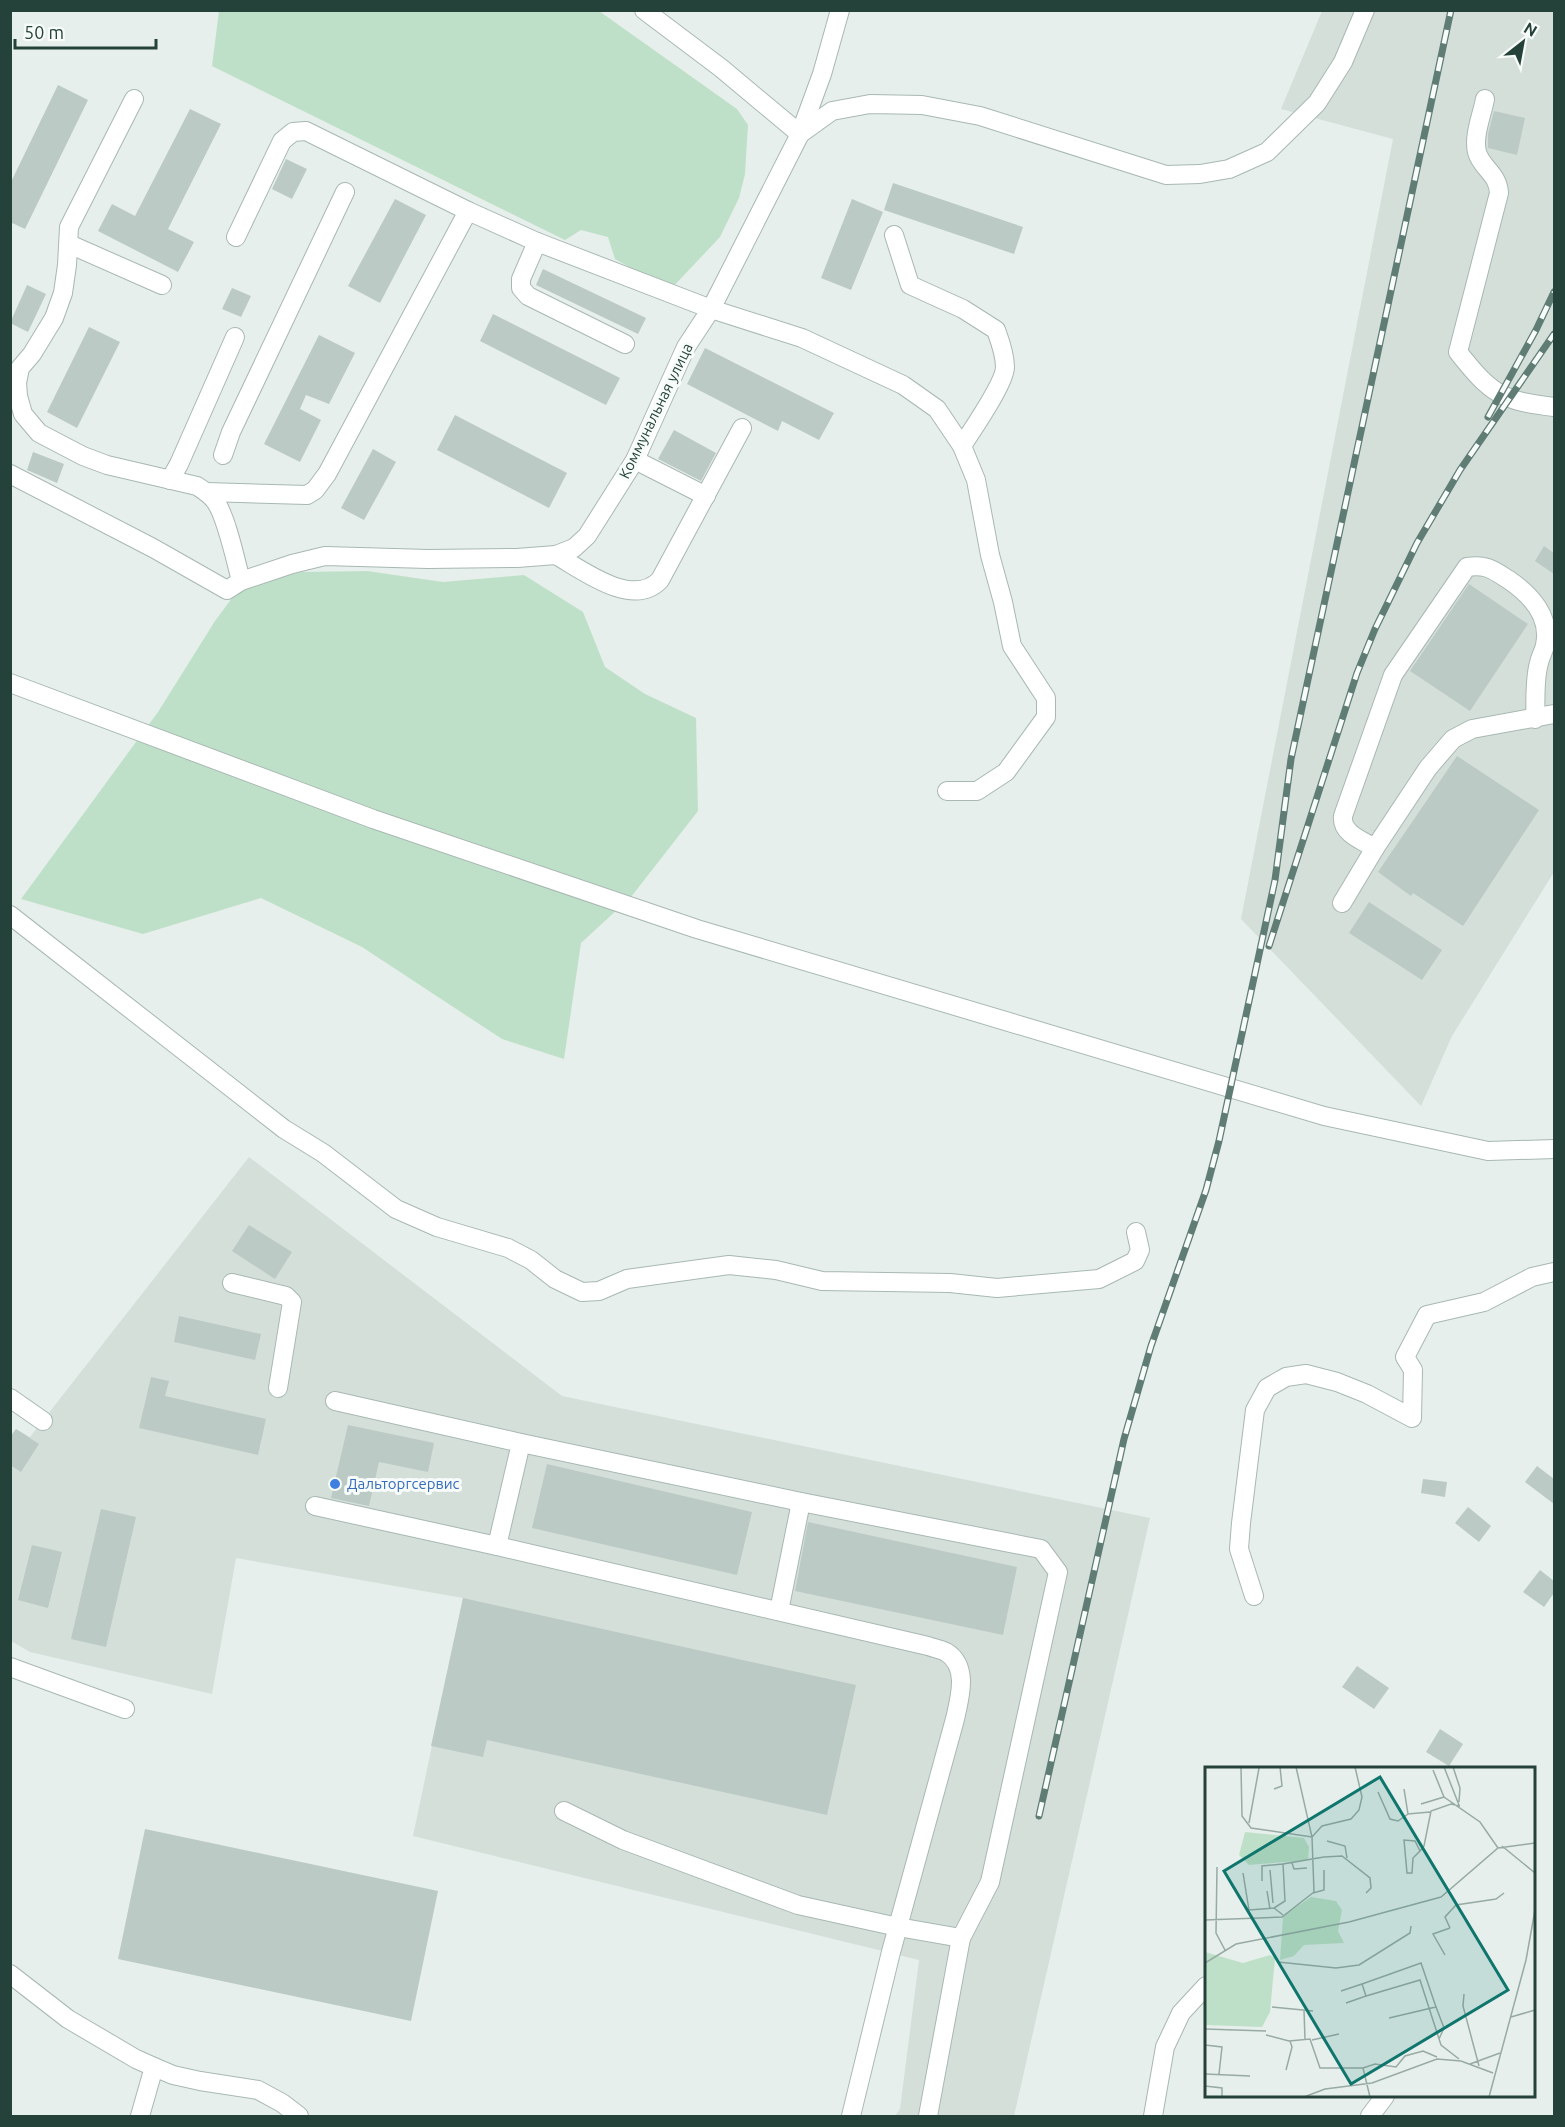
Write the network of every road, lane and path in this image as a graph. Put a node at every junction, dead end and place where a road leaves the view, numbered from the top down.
1 (644, 10) edge
2 (840, 10) edge
3 (1365, 10) edge
4 (134, 99) dead end
5 (1485, 99) dead end
6 (800, 134) junction
7 (345, 192) dead end
8 (468, 211) junction
9 (894, 236) dead end
10 (236, 237) dead end
11 (537, 242) junction
12 (69, 244) junction
13 (162, 285) dead end
14 (711, 309) junction
15 (234, 337) dead end
16 (625, 344) dead end
17 (1554, 406) edge
18 (742, 428) dead end
19 (962, 446) junction
20 (223, 455) dead end
21 (635, 460) junction
22 (10, 474) edge
23 (170, 480) junction
24 (206, 492) junction
25 (706, 496) junction
26 (556, 555) junction
27 (234, 586) junction
28 (10, 683) edge
29 (1554, 714) edge
30 (1535, 719) junction
31 (947, 790) dead end
32 (1375, 848) junction
33 (1342, 903) dead end
34 (10, 915) edge
35 (1554, 1149) edge
36 (1136, 1232) dead end
37 (1554, 1272) edge
38 (232, 1283) dead end
39 (278, 1388) dead end
40 (10, 1398) edge
41 (335, 1401) dead end
42 (43, 1421) dead end
43 (522, 1443) junction
44 (801, 1502) junction
45 (315, 1506) dead end
46 (497, 1546) junction
47 (1254, 1596) dead end
48 (779, 1611) junction
49 (10, 1667) edge
50 (125, 1709) dead end
51 (564, 1811) dead end
52 (898, 1927) junction
53 (961, 1938) junction
54 (10, 1974) edge
55 (1205, 1987) edge
56 (154, 2067) junction
57 (1384, 2097) edge
58 (140, 2116) edge
59 (298, 2116) edge
60 (851, 2116) edge
61 (928, 2116) edge
62 (1153, 2116) edge
63 (1370, 2116) edge

1 - 6 street
2 - 6 street, Коммунальная улица
3 - 6 street
4 - 12 street
5 - 17 street
6 - 14 street, Коммунальная улица
7 - 20 street
8 - 10 street
8 - 11 street
8 - 24 street
9 - 19 street
11 - 14 street
11 - 16 street
12 - 13 street
12 - 23 street
14 - 19 street
14 - 21 street, Коммунальная улица
15 - 23 street
18 - 25 street
19 - 31 street
21 - 25 street
21 - 26 street, Коммунальная улица
22 - 27 street
23 - 24 street
24 - 27 street
25 - 26 street
26 - 27 street, Коммунальная улица
28 - 35 street
29 - 30 street
30 - 32 street
30 - 32 street
32 - 33 street
34 - 36 street
37 - 47 street
38 - 39 street
40 - 42 street
41 - 43 street
43 - 44 street
43 - 46 street
44 - 48 street
44 - 53 street
45 - 46 street
46 - 48 street
48 - 52 street
49 - 50 street
51 - 52 street
52 - 53 street
52 - 60 street
53 - 61 street
54 - 56 street
55 - 62 street
56 - 58 street
56 - 59 street
57 - 63 street

